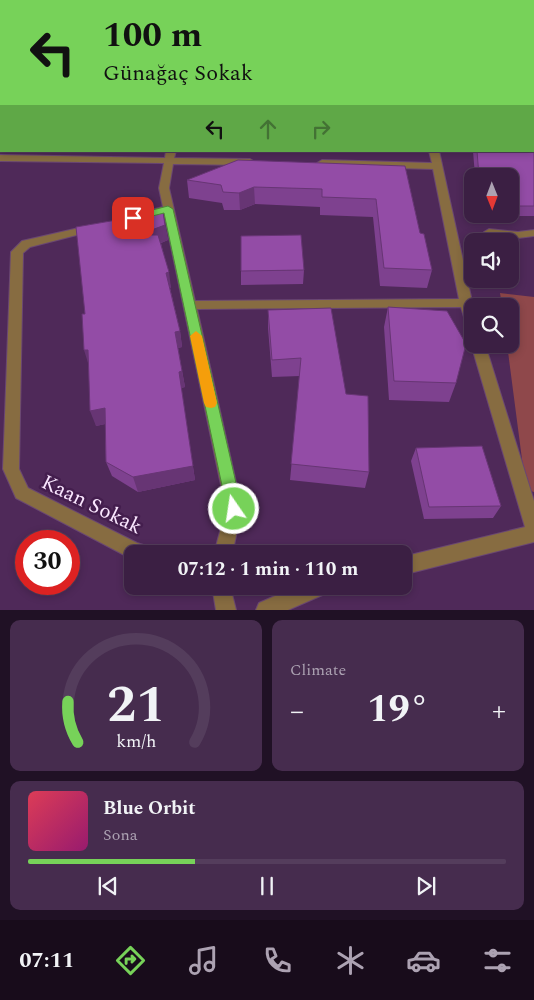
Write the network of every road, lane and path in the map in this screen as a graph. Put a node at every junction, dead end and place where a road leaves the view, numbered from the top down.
1 (434, 152) edge
2 (170, 156) edge
3 (0, 158) edge
4 (264, 162) edge
5 (312, 163) edge
6 (437, 166) junction
7 (168, 209) junction
8 (121, 221) edge
9 (102, 225) edge
10 (489, 232) dead end
11 (534, 233) edge
12 (465, 298) edge
13 (464, 303) edge
14 (189, 305) junction
15 (481, 353) edge
16 (534, 529) edge
17 (534, 533) edge
18 (124, 545) edge
19 (225, 545) edge
20 (412, 564) edge
21 (223, 595) edge
22 (300, 595) edge
23 (226, 610) edge
24 (266, 610) edge

1 - 6 street
2 - 3 street
2 - 4 street
2 - 7 street
5 - 6 street
6 - 12 street
7 - 8 street
7 - 14 street
9 - 18 street, Kaan Sokak
10 - 11 street
13 - 14 street
14 - 19 street
15 - 16 street
17 - 20 street
21 - 23 street
22 - 24 street

